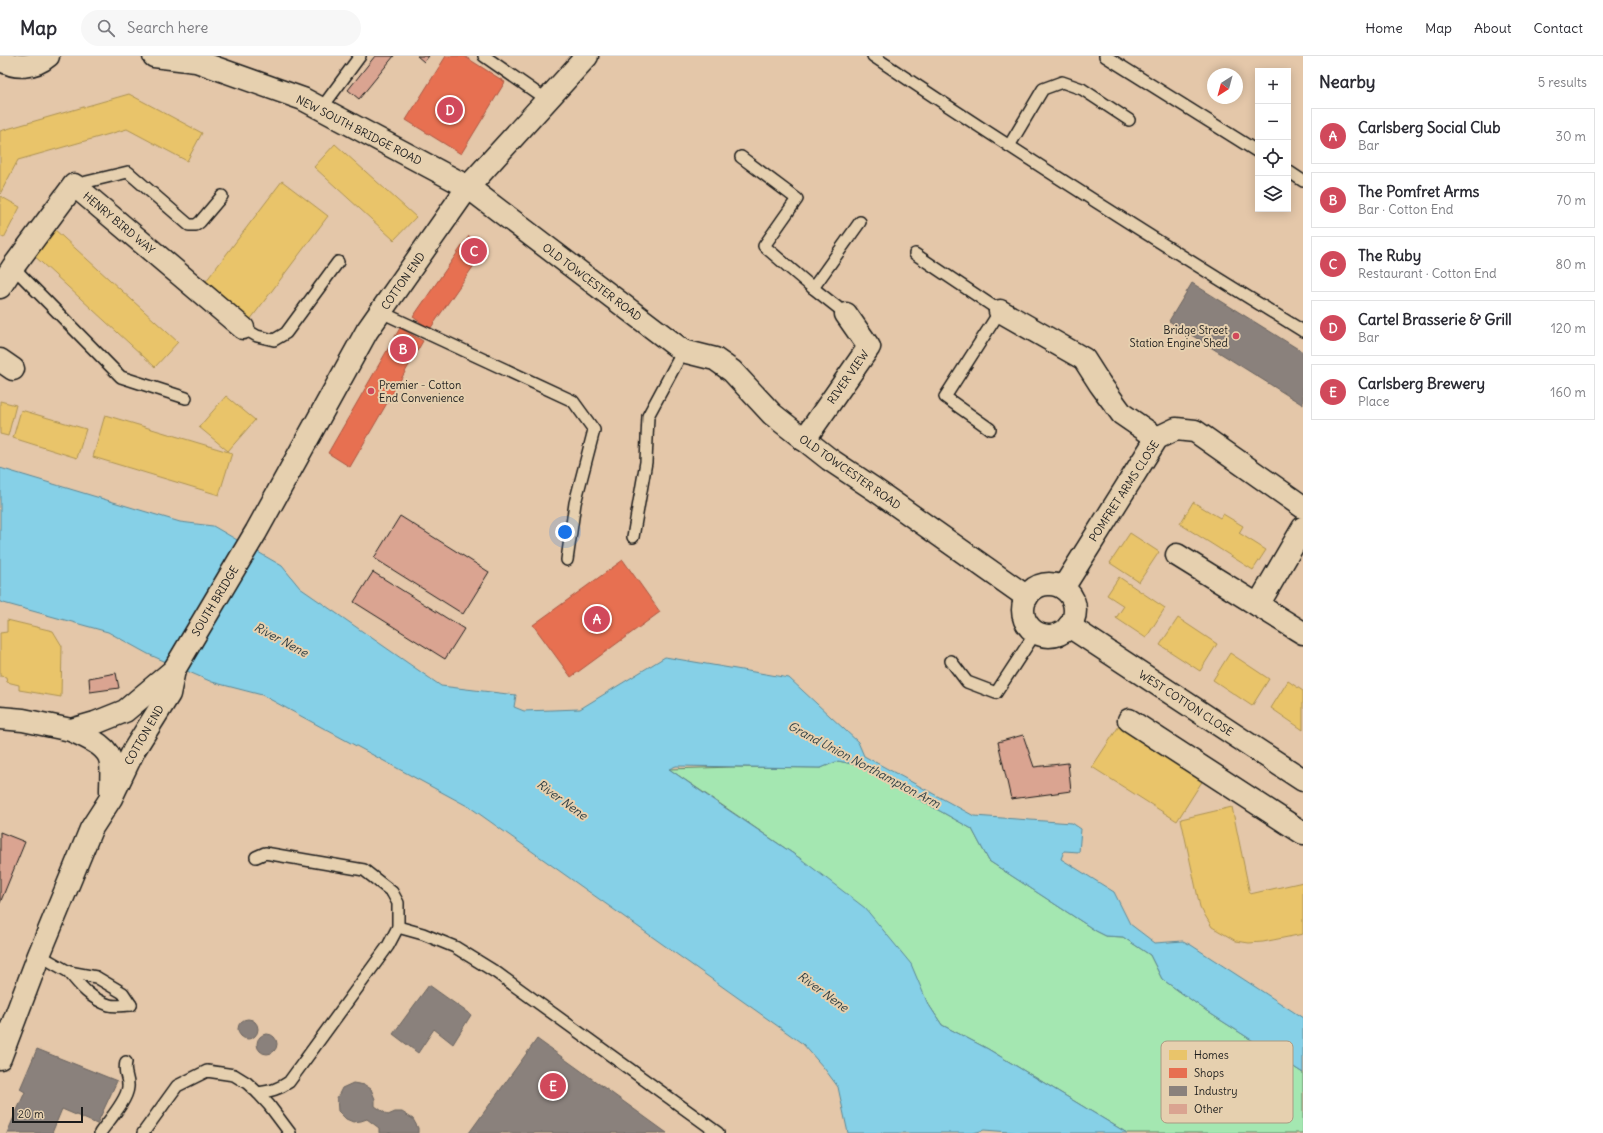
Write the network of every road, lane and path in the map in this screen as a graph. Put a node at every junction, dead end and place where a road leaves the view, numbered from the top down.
1 (48, 56) edge
2 (154, 56) edge
3 (360, 56) edge
4 (484, 56) edge
5 (587, 56) edge
6 (873, 56) edge
7 (1105, 56) edge
8 (0, 60) edge
9 (547, 100) junction
10 (321, 109) junction
11 (1129, 120) dead end
12 (1009, 146) junction
13 (1255, 150) edge
14 (741, 157) dead end
15 (1291, 173) edge
16 (1303, 181) edge
17 (74, 185) junction
18 (468, 187) junction
19 (222, 196) dead end
20 (860, 222) dead end
21 (915, 254) dead end
22 (338, 262) dead end
23 (6, 264) edge
24 (0, 287) edge
25 (813, 288) junction
26 (1000, 311) junction
27 (380, 312) junction
28 (846, 314) joint
29 (243, 328) joint
30 (1303, 331) edge
31 (683, 350) junction
32 (186, 398) dead end
33 (990, 430) dead end
34 (1157, 438) junction
35 (804, 440) junction
36 (1303, 507) edge
37 (1303, 528) edge
38 (256, 532) joint
39 (633, 537) dead end
40 (1177, 556) dead end
41 (567, 560) dead end
42 (1063, 588) junction
43 (1027, 597) junction
44 (1258, 605) junction
45 (1069, 626) junction
46 (1036, 632) junction
47 (1303, 633) edge
48 (951, 661) dead end
49 (174, 670) junction
50 (0, 718) edge
51 (1129, 720) dead end
52 (71, 730) junction
53 (1303, 780) edge
54 (111, 798) junction
55 (1303, 833) edge
56 (256, 857) dead end
57 (398, 927) junction
58 (39, 955) junction
59 (69, 972) junction
60 (0, 1058) edge
61 (126, 1062) dead end
62 (258, 1093) junction
63 (100, 1133) edge
64 (143, 1133) edge
65 (290, 1133) edge
66 (718, 1133) edge

1 - 8 main road
2 - 10 main road, NEW SOUTH BRIDGE ROAD
3 - 10 lane
4 - 9 lane
5 - 9 main road, COTTON END
6 - 12 lane
7 - 13 lane
9 - 18 main road, COTTON END
10 - 18 main road, NEW SOUTH BRIDGE ROAD
11 - 12 lane
12 - 30 lane
14 - 25 lane
15 - 16 lane
17 - 19 lane
17 - 23 main road, HENRY BIRD WAY
17 - 29 main road, HENRY BIRD WAY
18 - 27 main road, COTTON END
18 - 31 main road, OLD TOWCESTER ROAD
20 - 25 lane
21 - 26 lane
22 - 29 lane
23 - 24 main road, HENRY BIRD WAY
23 - 32 lane
25 - 28 lane
26 - 33 lane
26 - 34 main road
27 - 38 main road, COTTON END
27 - 41 lane
28 - 35 main road, RIVER VIEW
31 - 35 main road, OLD TOWCESTER ROAD
31 - 39 lane
34 - 36 main road, POMFRET ARMS CLOSE
34 - 42 main road, POMFRET ARMS CLOSE
35 - 43 main road, OLD TOWCESTER ROAD
37 - 44 main road
38 - 49 main road, SOUTH BRIDGE
40 - 44 main road
42 - 43 main road
42 - 45 main road
43 - 46 main road
44 - 47 main road
45 - 46 main road
45 - 53 main road, WEST COTTON CLOSE
46 - 48 lane
49 - 52 main road
49 - 54 main road, COTTON END
50 - 52 main road
51 - 55 main road
52 - 54 main road
54 - 58 main road, COTTON END
56 - 57 lane
57 - 62 lane
57 - 66 lane
58 - 59 lane
58 - 60 main road, COTTON END
59 - 59 lane
61 - 63 lane
62 - 64 lane
62 - 65 lane

